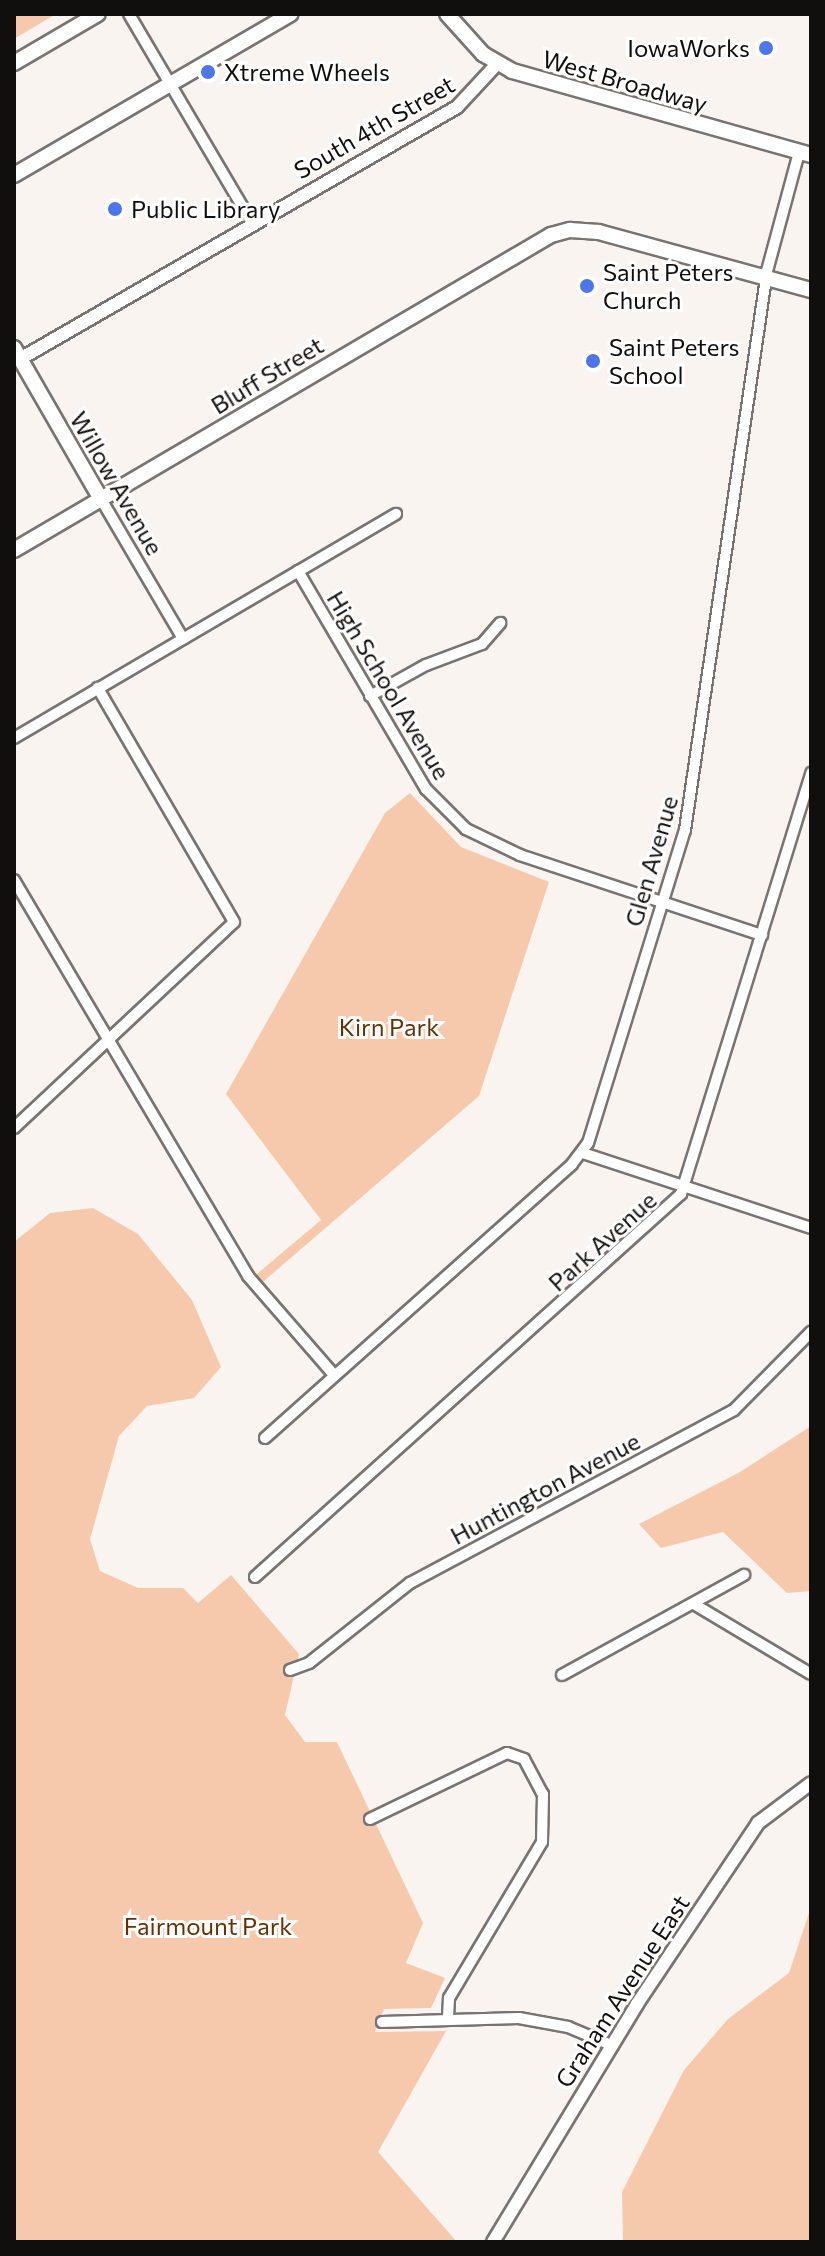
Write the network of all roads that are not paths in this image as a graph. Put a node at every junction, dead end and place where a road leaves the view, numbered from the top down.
1 (98, 14) edge
2 (129, 14) edge
3 (291, 14) edge
4 (447, 14) edge
5 (14, 63) edge
6 (497, 64) junction
7 (169, 83) junction
8 (805, 154) edge
9 (14, 175) edge
10 (252, 223) junction
11 (767, 279) junction
12 (811, 290) edge
13 (16, 357) edge
14 (101, 499) junction
15 (396, 514) dead end
16 (14, 550) edge
17 (298, 571) junction
18 (500, 623) dead end
19 (183, 639) junction
20 (98, 688) junction
21 (370, 696) junction
22 (14, 738) edge
23 (811, 773) edge
24 (14, 880) edge
25 (662, 902) junction
26 (762, 935) junction
27 (109, 1039) junction
28 (14, 1128) edge
29 (583, 1153) junction
30 (684, 1187) junction
31 (811, 1228) edge
32 (811, 1332) edge
33 (334, 1375) junction
34 (265, 1438) dead end
35 (744, 1575) dead end
36 (255, 1577) dead end
37 (694, 1604) junction
38 (290, 1670) dead end
39 (811, 1674) edge
40 (562, 1675) dead end
41 (811, 1783) edge
42 (370, 1819) dead end
43 (448, 2018) junction
44 (382, 2022) dead end
45 (611, 2045) junction
46 (493, 2242) edge

1 - 5 main road
2 - 7 street
3 - 7 main road
4 - 6 main road, West Broadway
6 - 8 main road, West Broadway
6 - 10 street, South 4th Street
7 - 9 main road
7 - 10 street
8 - 11 street, Glen Avenue
10 - 13 street, South 4th Street
11 - 12 main road, Bluff Street
11 - 14 main road, Bluff Street
11 - 25 street, Glen Avenue
13 - 14 main road, Willow Avenue
14 - 16 main road, Bluff Street
14 - 19 street, Willow Avenue
15 - 17 street
17 - 19 street
17 - 21 street, High School Avenue
18 - 21 street
19 - 20 street
20 - 22 street
20 - 27 street
21 - 25 street, High School Avenue
23 - 26 street, Park Avenue
24 - 27 street
25 - 26 street, High School Avenue
25 - 29 street, Glen Avenue
26 - 30 street, Park Avenue
27 - 28 street
27 - 33 street
29 - 30 street
29 - 33 street
30 - 31 street
30 - 36 street, Park Avenue
32 - 38 street, Huntington Avenue
33 - 34 street
35 - 37 street
37 - 39 street
37 - 40 street
41 - 45 street, Graham Avenue East
42 - 43 street
43 - 44 street
43 - 45 street
45 - 46 street, Graham Avenue East

